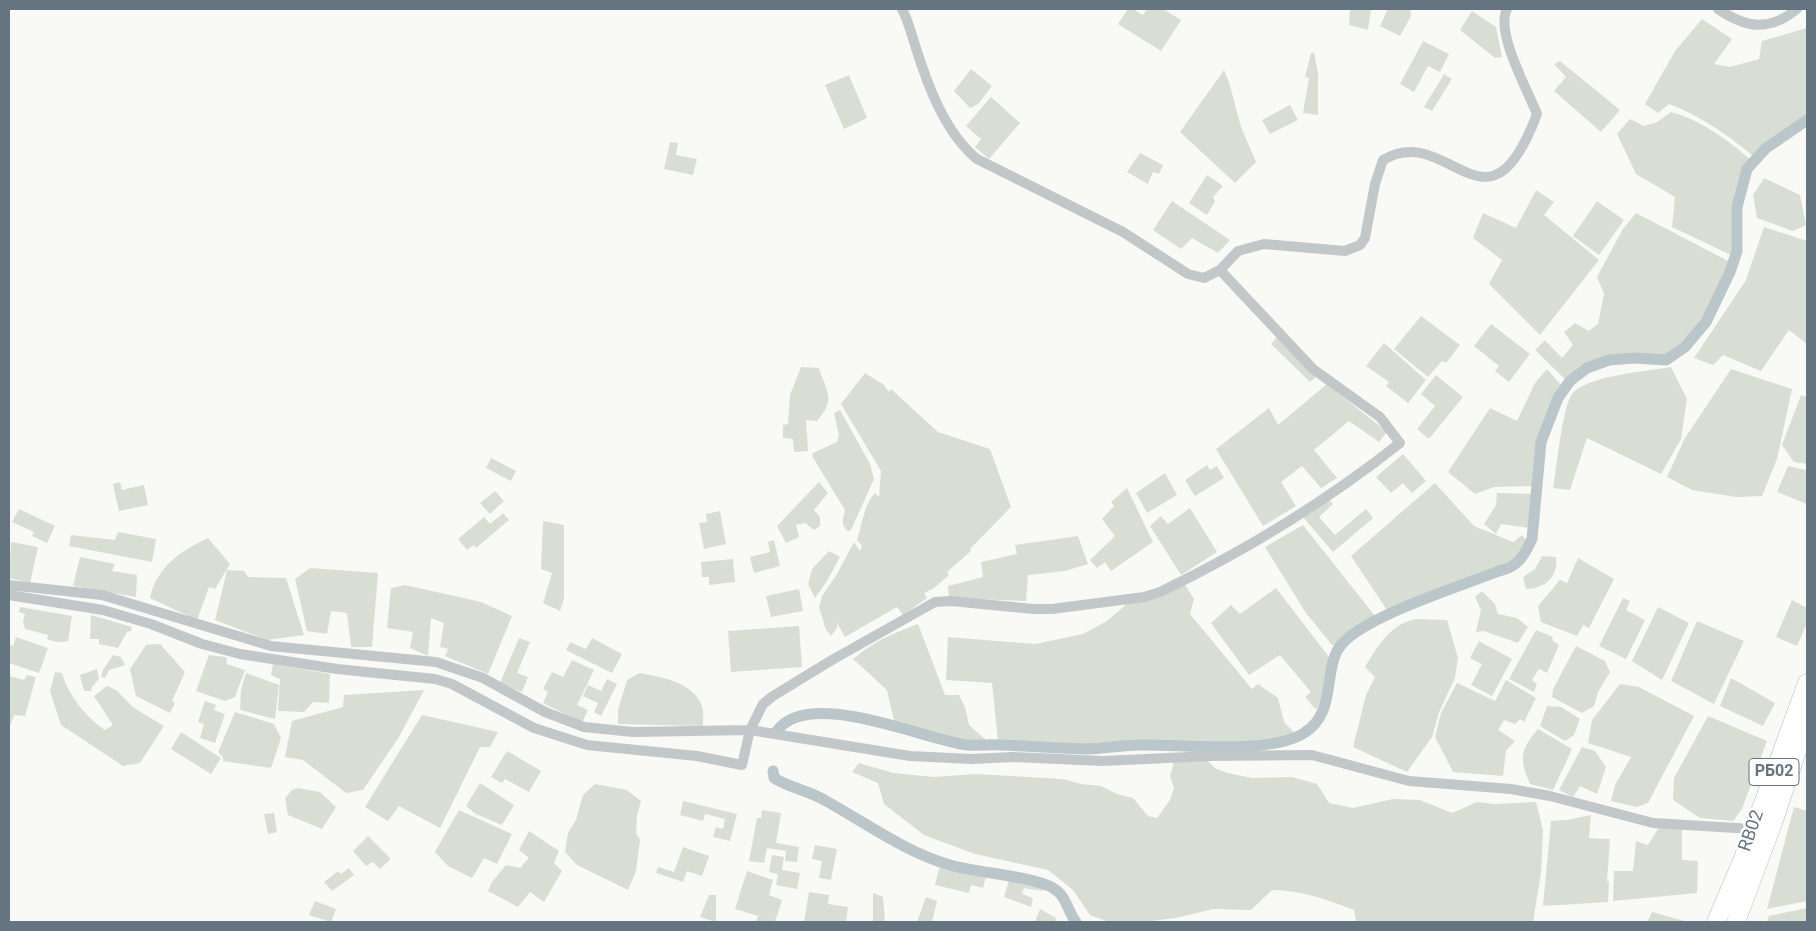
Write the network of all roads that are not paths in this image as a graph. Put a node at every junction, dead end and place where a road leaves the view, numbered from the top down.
1 (902, 9) edge
2 (1507, 9) edge
3 (1718, 9) edge
4 (1797, 9) edge
5 (1220, 270) junction
6 (9, 585) edge
7 (9, 595) edge
8 (437, 671) junction
9 (1807, 683) edge
10 (1807, 721) edge
11 (750, 730) junction
12 (1753, 829) junction
13 (1716, 922) edge
14 (1736, 922) edge

1 - 5 street
2 - 5 street
3 - 4 street
5 - 11 street
6 - 8 street
7 - 8 street
8 - 11 street
8 - 11 street
9 - 12 highway, RB02 / РБ02
10 - 14 highway, RB02 / РБ02
11 - 12 street
12 - 13 highway, RB02 / РБ02

